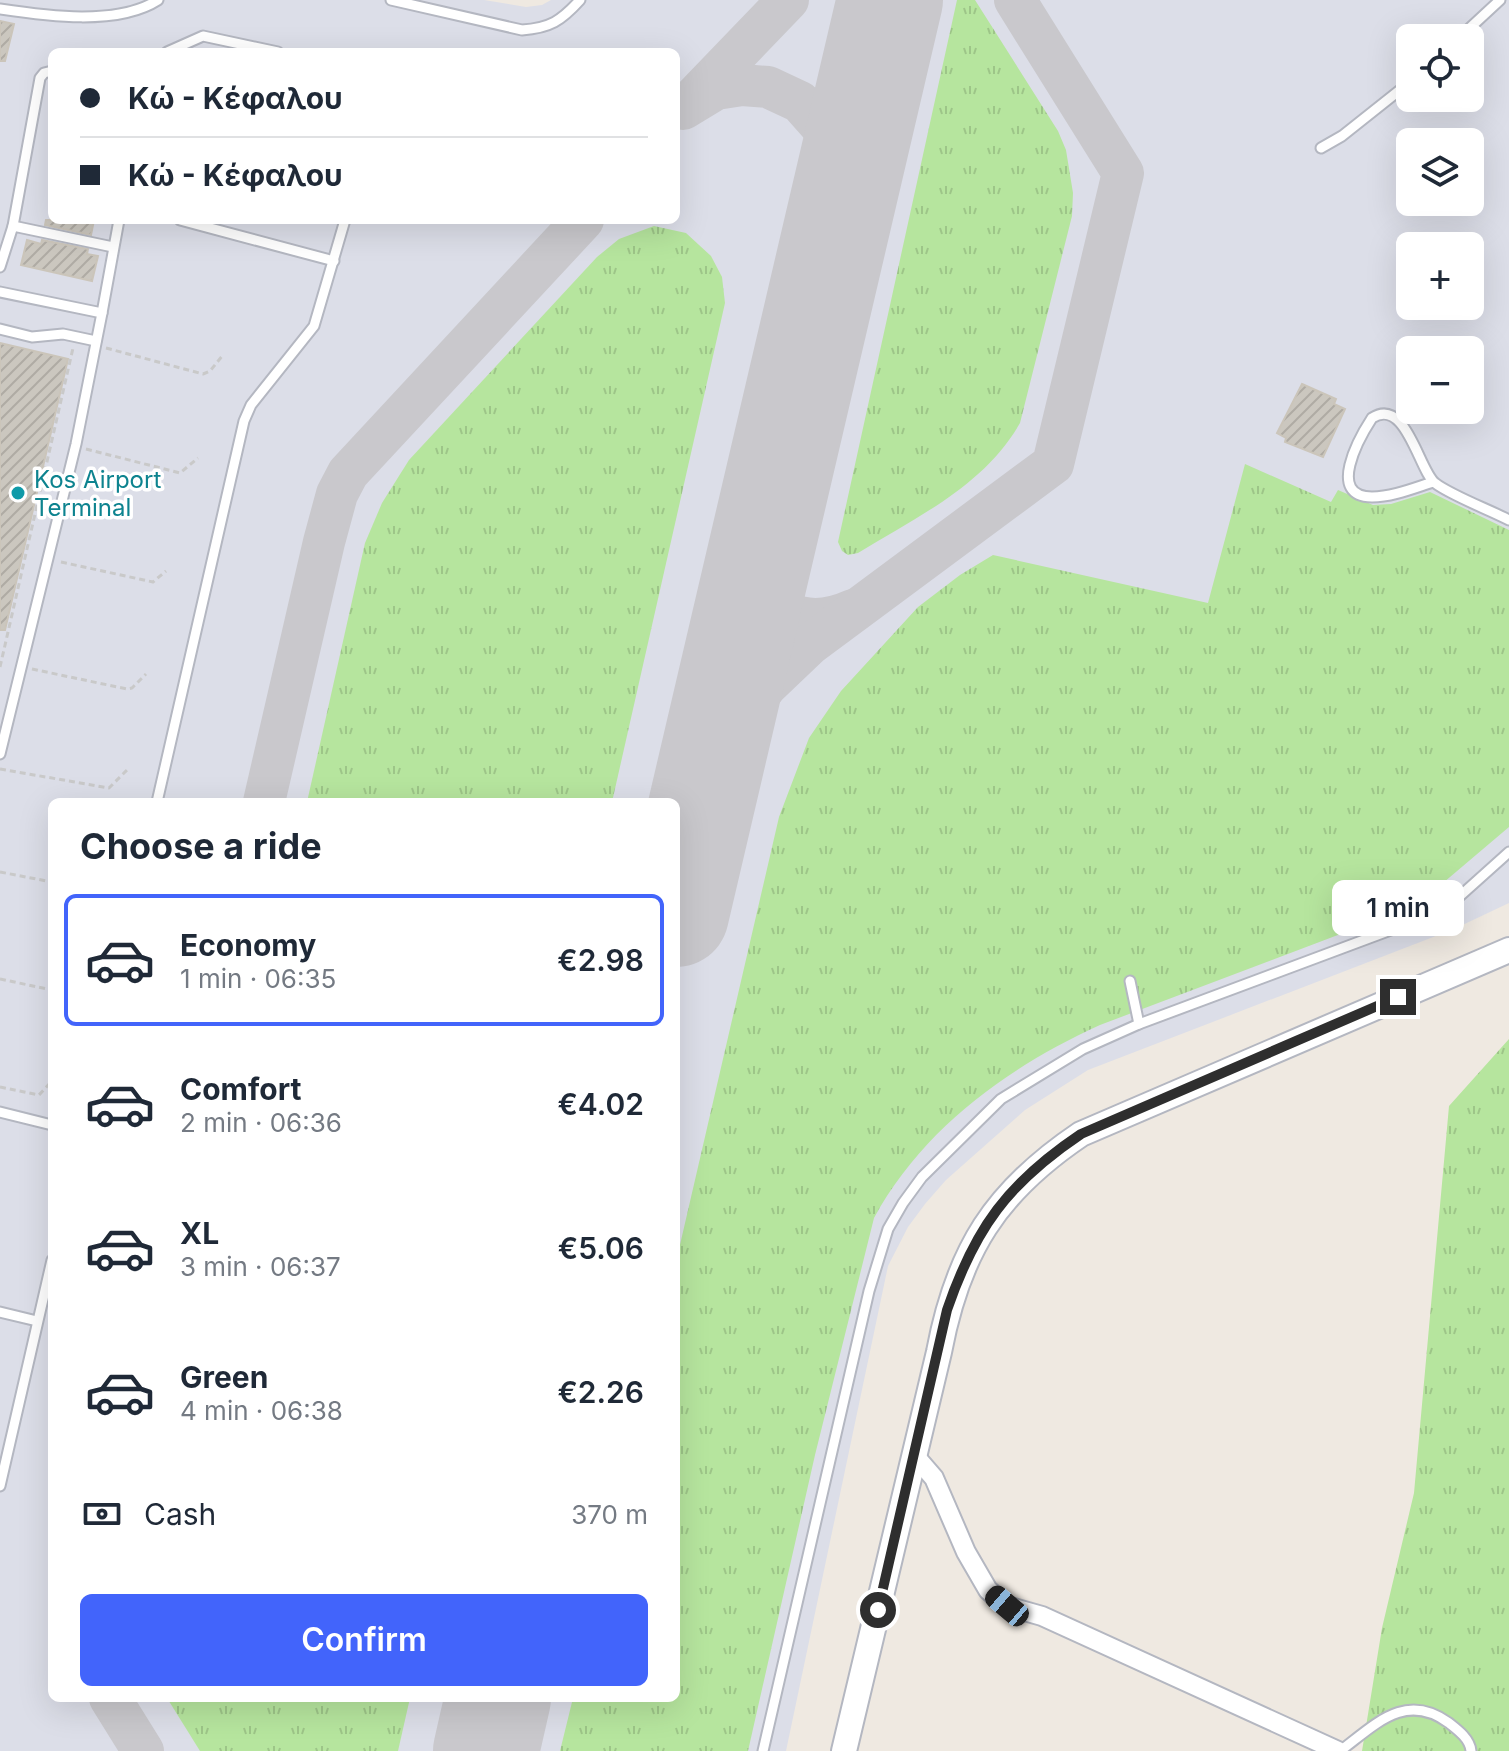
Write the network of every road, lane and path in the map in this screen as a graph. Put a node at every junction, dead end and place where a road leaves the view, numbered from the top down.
1 (158, 0) edge
2 (391, 0) edge
3 (580, 0) edge
4 (1500, 0) edge
5 (0, 9) edge
6 (1474, 24) edge
7 (176, 48) edge
8 (259, 48) edge
9 (48, 72) edge
10 (1396, 93) edge
11 (1321, 148) dead end
12 (118, 224) edge
13 (195, 224) edge
14 (344, 224) edge
15 (13, 226) junction
16 (113, 247) junction
17 (334, 261) junction
18 (0, 267) edge
19 (0, 292) edge
20 (102, 313) junction
21 (0, 329) edge
22 (76, 336) junction
23 (95, 343) junction
24 (223, 355) dead end
25 (54, 433) junction
26 (76, 444) junction
27 (198, 458) dead end
28 (1433, 482) junction
29 (1509, 520) edge
30 (26, 555) junction
31 (47, 559) junction
32 (166, 571) dead end
33 (0, 665) edge
34 (20, 666) junction
35 (146, 674) dead end
36 (0, 754) edge
37 (0, 769) edge
38 (127, 770) dead end
39 (158, 798) edge
40 (1509, 852) edge
41 (0, 872) edge
42 (48, 881) edge
43 (1509, 950) edge
44 (0, 979) edge
45 (1130, 981) dead end
46 (48, 989) edge
47 (1139, 1024) junction
48 (48, 1085) edge
49 (0, 1087) edge
50 (0, 1112) edge
51 (48, 1124) edge
52 (48, 1276) edge
53 (0, 1312) edge
54 (37, 1321) junction
55 (915, 1456) junction
56 (0, 1486) edge
57 (763, 1751) edge
58 (844, 1751) edge
59 (1339, 1751) edge
60 (1471, 1751) edge

1 - 5 lane
2 - 3 lane
4 - 6 lane
7 - 8 lane
9 - 15 lane
10 - 11 lane
12 - 16 lane
13 - 17 lane
14 - 17 lane
15 - 16 lane
15 - 18 lane
16 - 20 lane
17 - 39 lane
19 - 20 lane
20 - 23 lane
21 - 22 lane
22 - 23 lane
22 - 25 path
23 - 24 path
23 - 26 lane
25 - 26 path
25 - 30 path
26 - 27 path
26 - 31 lane
28 - 28 lane
28 - 29 lane
30 - 31 path
30 - 33 path
31 - 32 path
31 - 34 lane
33 - 34 path
34 - 35 path
34 - 36 lane
37 - 38 path
40 - 47 lane
41 - 42 path
43 - 55 main road
44 - 46 path
45 - 47 lane
47 - 57 lane
48 - 49 path
50 - 51 lane
52 - 54 lane
53 - 54 lane
54 - 56 lane
55 - 58 main road
55 - 59 street
59 - 60 lane

